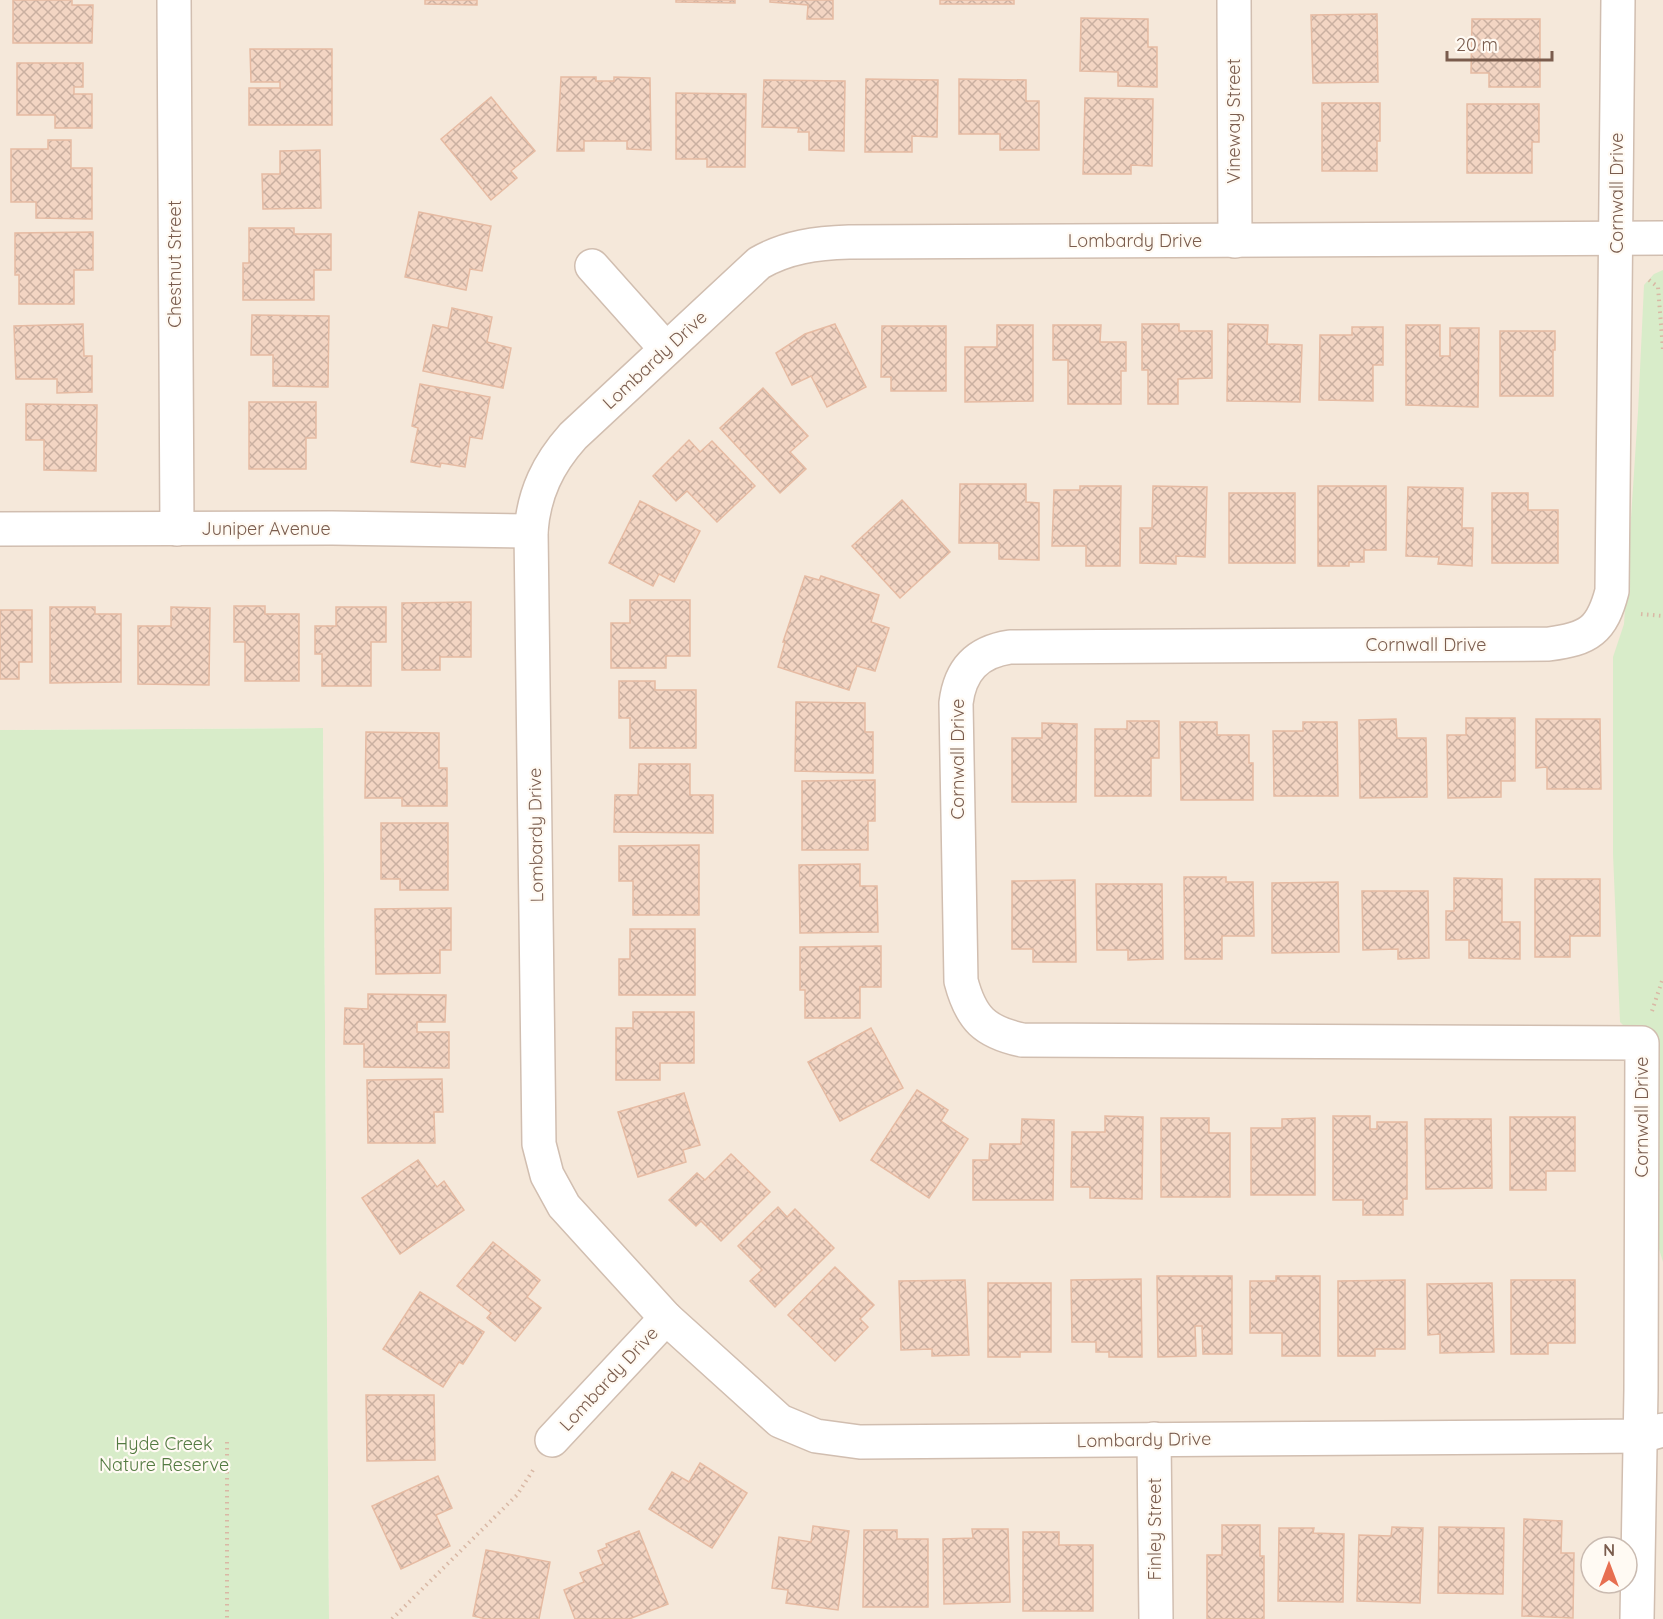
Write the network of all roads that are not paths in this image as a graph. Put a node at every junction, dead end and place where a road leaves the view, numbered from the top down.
1 (174, 0) edge
2 (1234, 0) edge
3 (1618, 0) edge
4 (1616, 238) junction
5 (1663, 238) edge
6 (1235, 241) junction
7 (592, 266) dead end
8 (666, 349) junction
9 (0, 529) edge
10 (177, 529) junction
11 (531, 531) junction
12 (666, 1318) junction
13 (1652, 1433) edge
14 (1154, 1439) junction
15 (552, 1440) road end
16 (1155, 1619) edge
17 (1637, 1619) edge

1 - 10 street, Chestnut Street
2 - 6 street, Vineway Street
3 - 4 street, Cornwall Drive
4 - 5 street, Lombardy Drive
4 - 6 street, Lombardy Drive
4 - 13 street, Cornwall Drive
6 - 8 street, Lombardy Drive
7 - 8 street
8 - 11 street, Lombardy Drive
9 - 10 street, Juniper Avenue
10 - 11 street, Juniper Avenue
11 - 12 street, Lombardy Drive
12 - 14 street, Lombardy Drive
12 - 15 street, Lombardy Drive
13 - 14 street, Lombardy Drive
13 - 17 street
14 - 16 street, Finley Street

